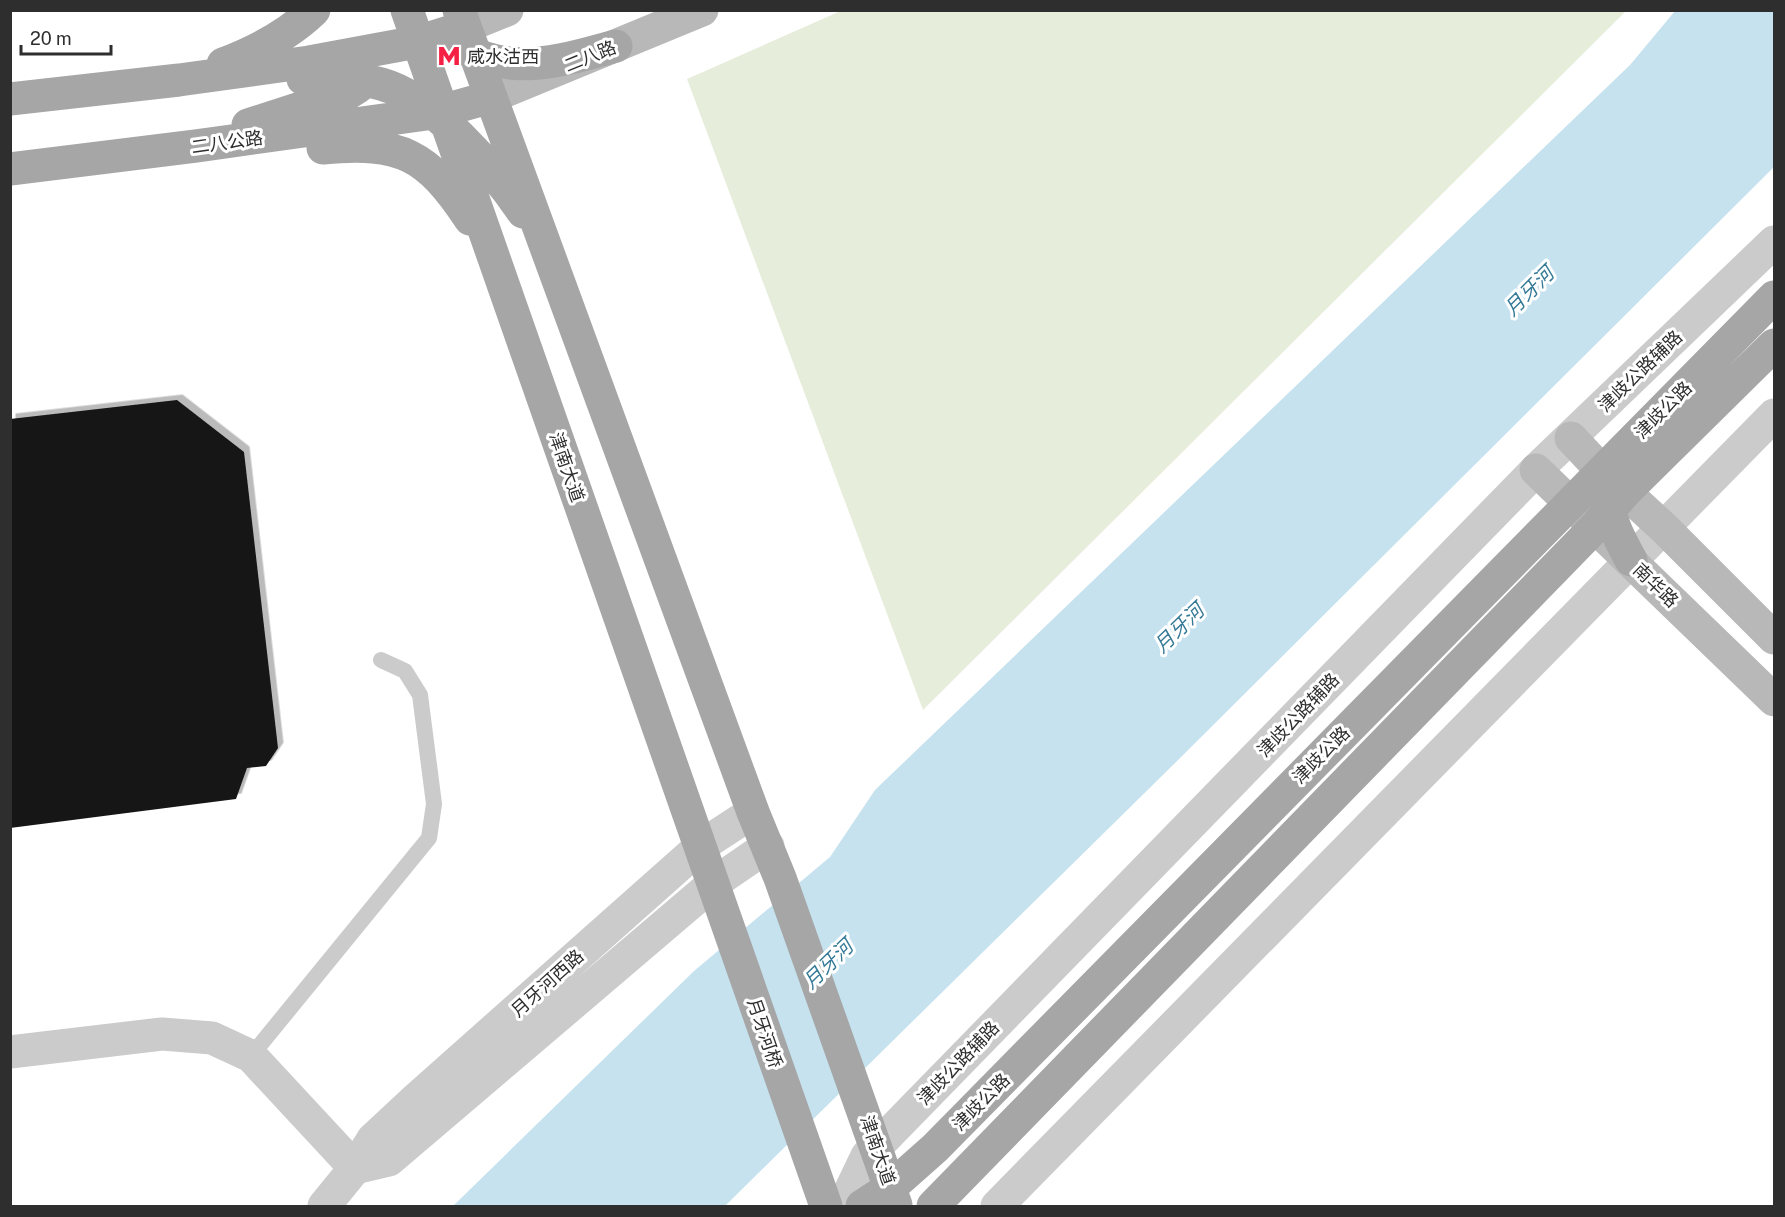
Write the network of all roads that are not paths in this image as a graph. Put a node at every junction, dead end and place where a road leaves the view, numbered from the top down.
1 (314, 10) edge
2 (507, 10) edge
3 (702, 10) edge
4 (431, 26) edge
5 (616, 46) junction
6 (179, 80) junction
7 (368, 81) junction
8 (491, 97) junction
9 (10, 99) edge
10 (441, 116) junction
11 (196, 146) junction
12 (10, 169) edge
13 (1774, 242) edge
14 (547, 250) junction
15 (497, 267) junction
16 (1774, 297) edge
17 (1774, 345) edge
18 (1774, 415) edge
19 (1571, 438) junction
20 (1642, 453) junction
21 (1536, 470) junction
22 (1609, 496) junction
23 (1570, 503) junction
24 (1664, 528) junction
25 (1631, 560) junction
26 (1774, 638) edge
27 (381, 660) dead end
28 (1774, 700) edge
29 (753, 813) junction
30 (700, 846) junction
31 (768, 846) junction
32 (714, 884) junction
33 (728, 924) joint
34 (10, 1052) edge
35 (251, 1056) junction
36 (872, 1151) junction
37 (355, 1168) junction
38 (872, 1202) edge
39 (324, 1206) edge
40 (826, 1206) edge
41 (933, 1206) edge
42 (997, 1206) edge

1 - 6 main road
2 - 4 main road
3 - 5 main road, 二八路
4 - 5 main road
4 - 6 main road
4 - 7 main road
4 - 8 main road
4 - 10 main road, 津南大道
5 - 8 main road, 二八路
6 - 7 main road
6 - 9 main road
7 - 10 main road
7 - 11 main road
8 - 10 main road, 二八路
8 - 14 main road
10 - 11 main road, 二八公路
10 - 14 main road
10 - 15 main road, 津南大道
11 - 12 main road, 二八公路
11 - 15 main road
13 - 19 street, 津歧公路辅路
14 - 29 main road
15 - 30 main road, 津南大道
16 - 20 main road, 津歧公路
17 - 20 main road, 津歧公路
18 - 24 street
19 - 21 street, 津歧公路辅路
19 - 22 main road, 南华路
20 - 22 main road, 津歧公路
20 - 24 main road
21 - 23 main road, 南华路
21 - 36 street, 津歧公路辅路
22 - 23 main road, 南华路
22 - 23 main road, 津歧公路
22 - 24 main road, 南华路
22 - 25 main road, 南华路
22 - 41 main road, 津歧公路
23 - 38 main road, 津歧公路
24 - 25 street
24 - 26 main road, 南华路
25 - 28 main road, 南华路
25 - 42 street
27 - 35 lane
29 - 30 street, 月牙河西路
29 - 31 main road
30 - 32 main road, 津南大道
30 - 37 street, 月牙河西路
31 - 32 street, 月牙河西路
31 - 36 main road, 津南大道
32 - 33 main road, 津南大道
32 - 37 street, 月牙河西路
33 - 40 main road, 月牙河桥
34 - 35 street
35 - 37 street
36 - 38 main road, 津南大道
36 - 38 street, 津歧公路辅路
37 - 39 street, 月牙河西路

